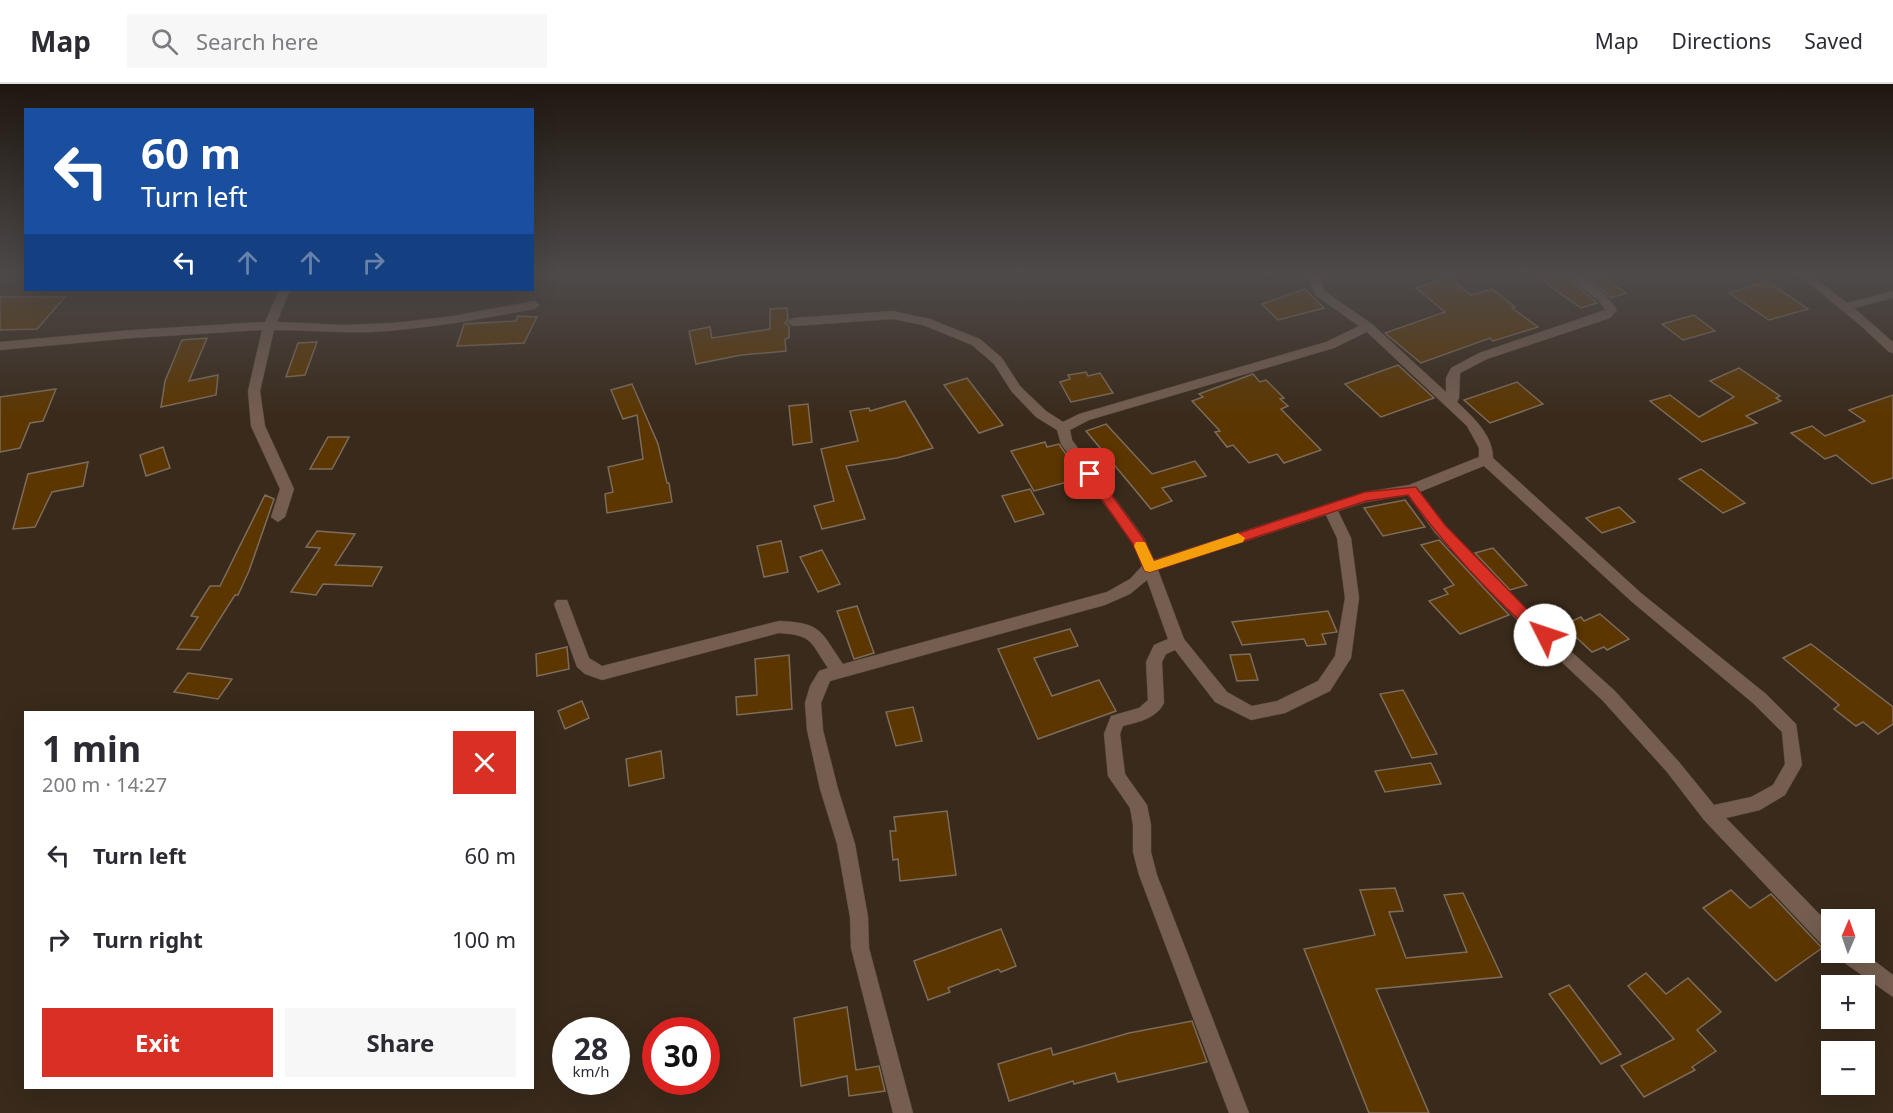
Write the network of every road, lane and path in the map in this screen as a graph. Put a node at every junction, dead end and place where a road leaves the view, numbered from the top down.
1 (271, 321) edge
2 (443, 321) edge
3 (807, 321) edge
4 (921, 321) edge
5 (1359, 321) edge
6 (1588, 321) edge
7 (1862, 321) edge
8 (793, 322) dead end
9 (269, 326) junction
10 (1368, 327) junction
11 (0, 346) edge
12 (1893, 349) edge
13 (1449, 402) junction
14 (1063, 428) junction
15 (1486, 460) junction
16 (1412, 490) junction
17 (1330, 508) junction
18 (278, 517) dead end
19 (1150, 567) junction
20 (562, 604) dead end
21 (1177, 642) junction
22 (839, 671) junction
23 (1710, 813) junction
24 (1821, 929) edge
25 (1861, 963) edge
26 (1893, 987) edge
27 (903, 1113) edge
28 (1239, 1113) edge

1 - 9 street
2 - 9 street
3 - 8 street
4 - 14 street
5 - 10 street
6 - 13 street
7 - 12 street
9 - 11 street
9 - 18 street
10 - 13 street
10 - 14 street
13 - 15 street
14 - 19 street
15 - 16 street
15 - 23 street
16 - 17 street
16 - 23 street
17 - 19 street
17 - 21 street
19 - 21 street
19 - 22 street
20 - 22 street
21 - 28 street
22 - 27 street
23 - 24 street
25 - 26 street

